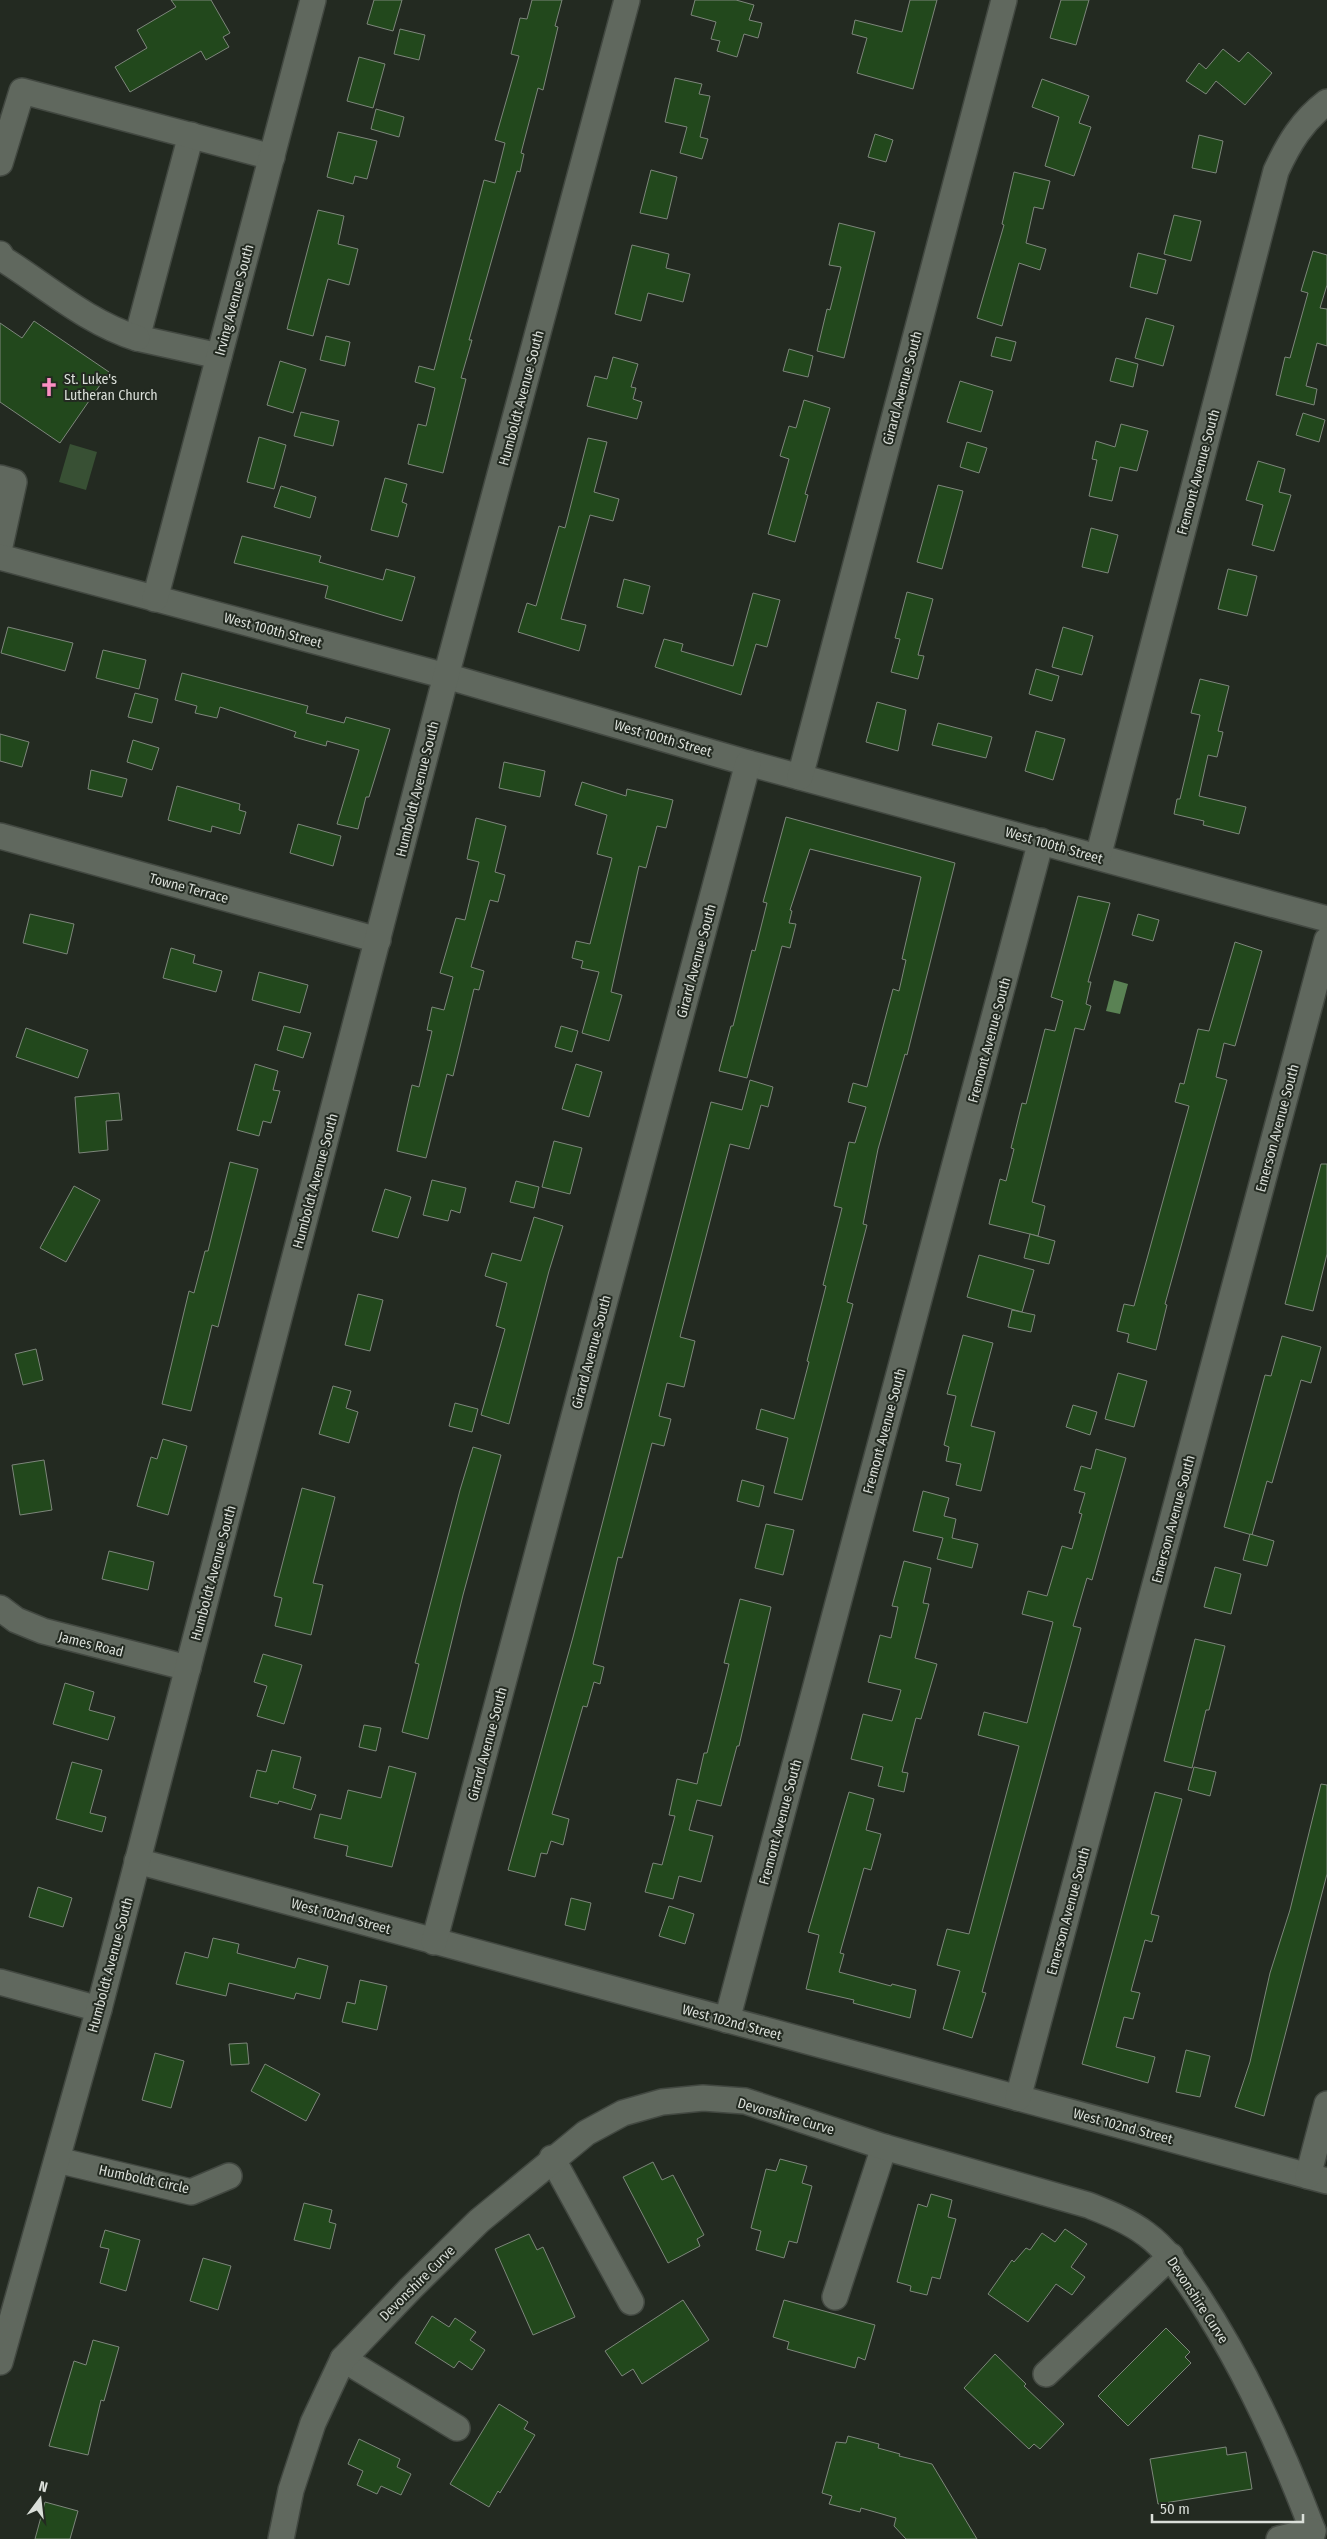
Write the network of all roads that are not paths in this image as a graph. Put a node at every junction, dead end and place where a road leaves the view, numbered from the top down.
1 (313, 0) edge
2 (627, 0) edge
3 (1004, 0) edge
4 (1327, 102) edge
5 (191, 136) junction
6 (272, 157) junction
7 (0, 163) edge
8 (0, 254) edge
9 (137, 338) junction
10 (219, 356) junction
11 (0, 478) edge
12 (0, 546) edge
13 (0, 557) edge
14 (155, 599) junction
15 (446, 676) junction
16 (748, 763) junction
17 (800, 777) junction
18 (0, 836) edge
19 (1041, 841) junction
20 (1098, 858) junction
21 (1327, 919) edge
22 (378, 940) junction
23 (1327, 940) edge
24 (0, 1608) edge
25 (188, 1668) junction
26 (137, 1861) junction
27 (434, 1942) junction
28 (0, 1982) edge
29 (99, 2009) junction
30 (727, 2020) junction
31 (1018, 2098) junction
32 (1327, 2104) edge
33 (884, 2148) junction
34 (552, 2158) junction
35 (56, 2160) junction
36 (229, 2176) dead end
37 (1317, 2178) edge
38 (1171, 2256) junction
39 (835, 2296) dead end
40 (631, 2302) dead end
41 (344, 2359) junction
42 (0, 2362) edge
43 (1046, 2374) dead end
44 (457, 2428) dead end
45 (1315, 2531) edge
46 (281, 2539) edge
47 (1279, 2539) edge

1 - 6 street, Irving Avenue South
2 - 15 street, Humboldt Avenue South
3 - 17 street, Girard Avenue South
4 - 20 street, Fremont Avenue South
5 - 6 street
5 - 7 street
5 - 9 street
6 - 10 street, Irving Avenue South
8 - 9 street
9 - 10 street
10 - 14 street, Irving Avenue South
11 - 12 street
13 - 14 street, West 100th Street
14 - 15 street, West 100th Street
15 - 16 street, West 100th Street
15 - 22 street, Humboldt Avenue South
16 - 17 street, West 100th Street
16 - 27 street, Girard Avenue South
17 - 19 street, West 100th Street
18 - 22 street, Towne Terrace
19 - 20 street, West 100th Street
19 - 30 street, Fremont Avenue South
20 - 21 street, West 100th Street
22 - 25 street, Humboldt Avenue South
23 - 31 street, Emerson Avenue South
24 - 25 street, James Road
25 - 26 street, Humboldt Avenue South
26 - 27 street, West 102nd Street
26 - 29 street, Humboldt Avenue South
27 - 30 street, West 102nd Street
28 - 29 street
29 - 35 street, Humboldt Avenue South
30 - 31 street, West 102nd Street
31 - 37 street, West 102nd Street
32 - 37 street
33 - 34 street, Devonshire Curve
33 - 38 street, Devonshire Curve
33 - 39 street
34 - 40 street
34 - 41 street, Devonshire Curve
35 - 36 street, Humboldt Circle
35 - 42 street, Humboldt Avenue South
38 - 43 street
38 - 45 street, Devonshire Curve
41 - 44 street
41 - 46 street, Devonshire Curve
45 - 47 street

